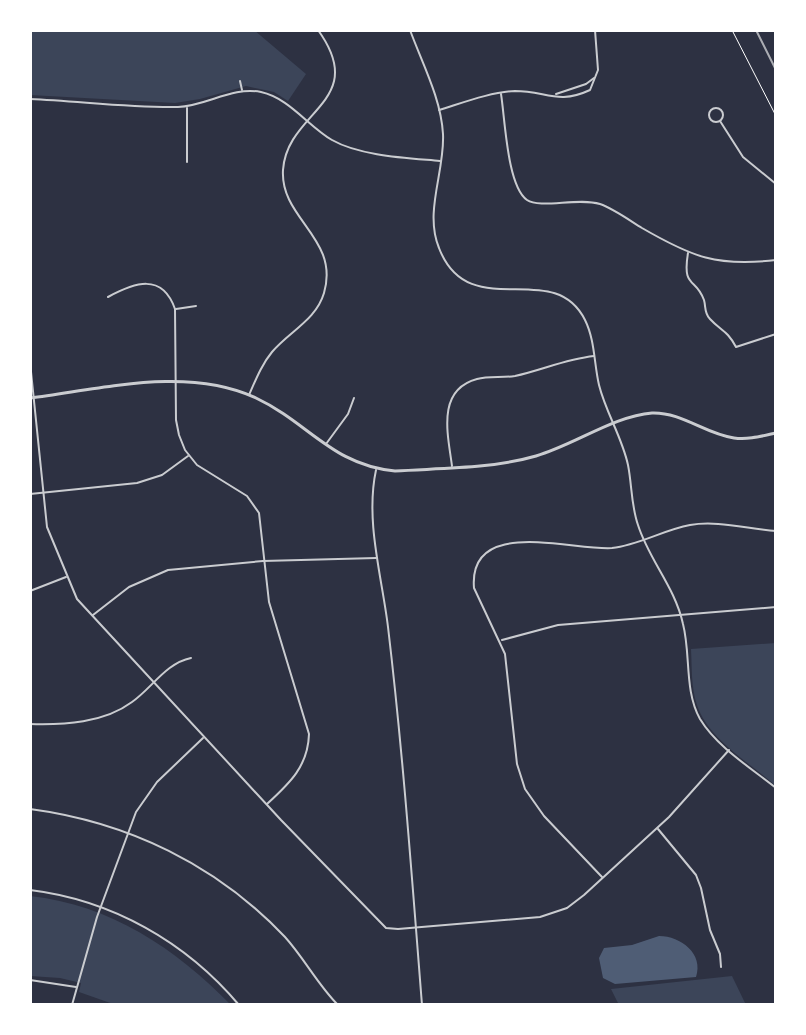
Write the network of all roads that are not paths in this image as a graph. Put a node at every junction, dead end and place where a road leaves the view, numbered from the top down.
1 (318, 30) edge
2 (410, 30) edge
3 (595, 30) edge
4 (595, 77) junction
5 (240, 81) dead end
6 (242, 91) junction
7 (501, 94) junction
8 (553, 95) junction
9 (30, 99) edge
10 (186, 106) junction
11 (439, 110) junction
12 (308, 121) junction
13 (720, 121) dead end
14 (441, 161) junction
15 (187, 162) dead end
16 (776, 184) edge
17 (688, 253) junction
18 (776, 260) edge
19 (108, 297) dead end
20 (196, 306) dead end
21 (175, 309) junction
22 (776, 334) edge
23 (594, 356) junction
24 (30, 362) edge
25 (175, 381) junction
26 (249, 395) junction
27 (32, 398) edge
28 (354, 398) dead end
29 (613, 425) junction
30 (776, 433) edge
31 (326, 445) junction
32 (189, 456) junction
33 (452, 467) junction
34 (376, 470) junction
35 (43, 493) junction
36 (30, 494) edge
37 (776, 531) edge
38 (644, 540) junction
39 (378, 558) junction
40 (263, 561) junction
41 (66, 577) junction
42 (30, 591) edge
43 (776, 607) edge
44 (681, 615) junction
45 (92, 616) junction
46 (501, 641) junction
47 (191, 658) dead end
48 (154, 683) junction
49 (30, 724) edge
50 (204, 737) junction
51 (729, 750) junction
52 (776, 788) edge
53 (267, 804) junction
54 (30, 809) edge
55 (657, 828) junction
56 (128, 833) junction
57 (603, 878) junction
58 (30, 890) edge
59 (101, 907) junction
60 (416, 927) junction
61 (721, 967) dead end
62 (30, 980) edge
63 (76, 987) junction
64 (72, 1005) edge
65 (239, 1005) edge
66 (338, 1005) edge
67 (422, 1005) edge

1 - 12 street
2 - 11 street
3 - 4 street
4 - 8 street
4 - 8 street
5 - 6 street
6 - 10 street
6 - 12 street
7 - 8 street
7 - 11 street
7 - 17 street
9 - 10 street
10 - 15 street
11 - 14 street
12 - 14 street
12 - 26 street
13 - 16 street
14 - 23 street
17 - 18 street
17 - 22 street
19 - 21 street
20 - 21 street
21 - 25 street
23 - 29 street
23 - 33 street
24 - 27 street
25 - 26 street
25 - 27 street
25 - 32 street
26 - 31 street
27 - 35 street
28 - 31 street
29 - 30 street
29 - 33 street
29 - 38 street
31 - 34 street
32 - 35 street
32 - 40 street
33 - 34 street
34 - 39 street
35 - 36 street
35 - 41 street
37 - 38 street
38 - 44 street
38 - 46 street
39 - 40 street
39 - 60 street
40 - 45 street
40 - 53 street
41 - 42 street
41 - 45 street
43 - 44 street
44 - 46 street
44 - 51 street
45 - 48 street
46 - 57 street
47 - 48 street
48 - 49 street
48 - 50 street
50 - 53 street
50 - 56 street
51 - 52 street
51 - 55 street
53 - 60 street
54 - 56 street
55 - 57 street
55 - 61 street
56 - 59 street
56 - 66 street
57 - 60 street
58 - 59 street
59 - 63 street
59 - 65 street
60 - 67 street
62 - 63 street
63 - 64 street

